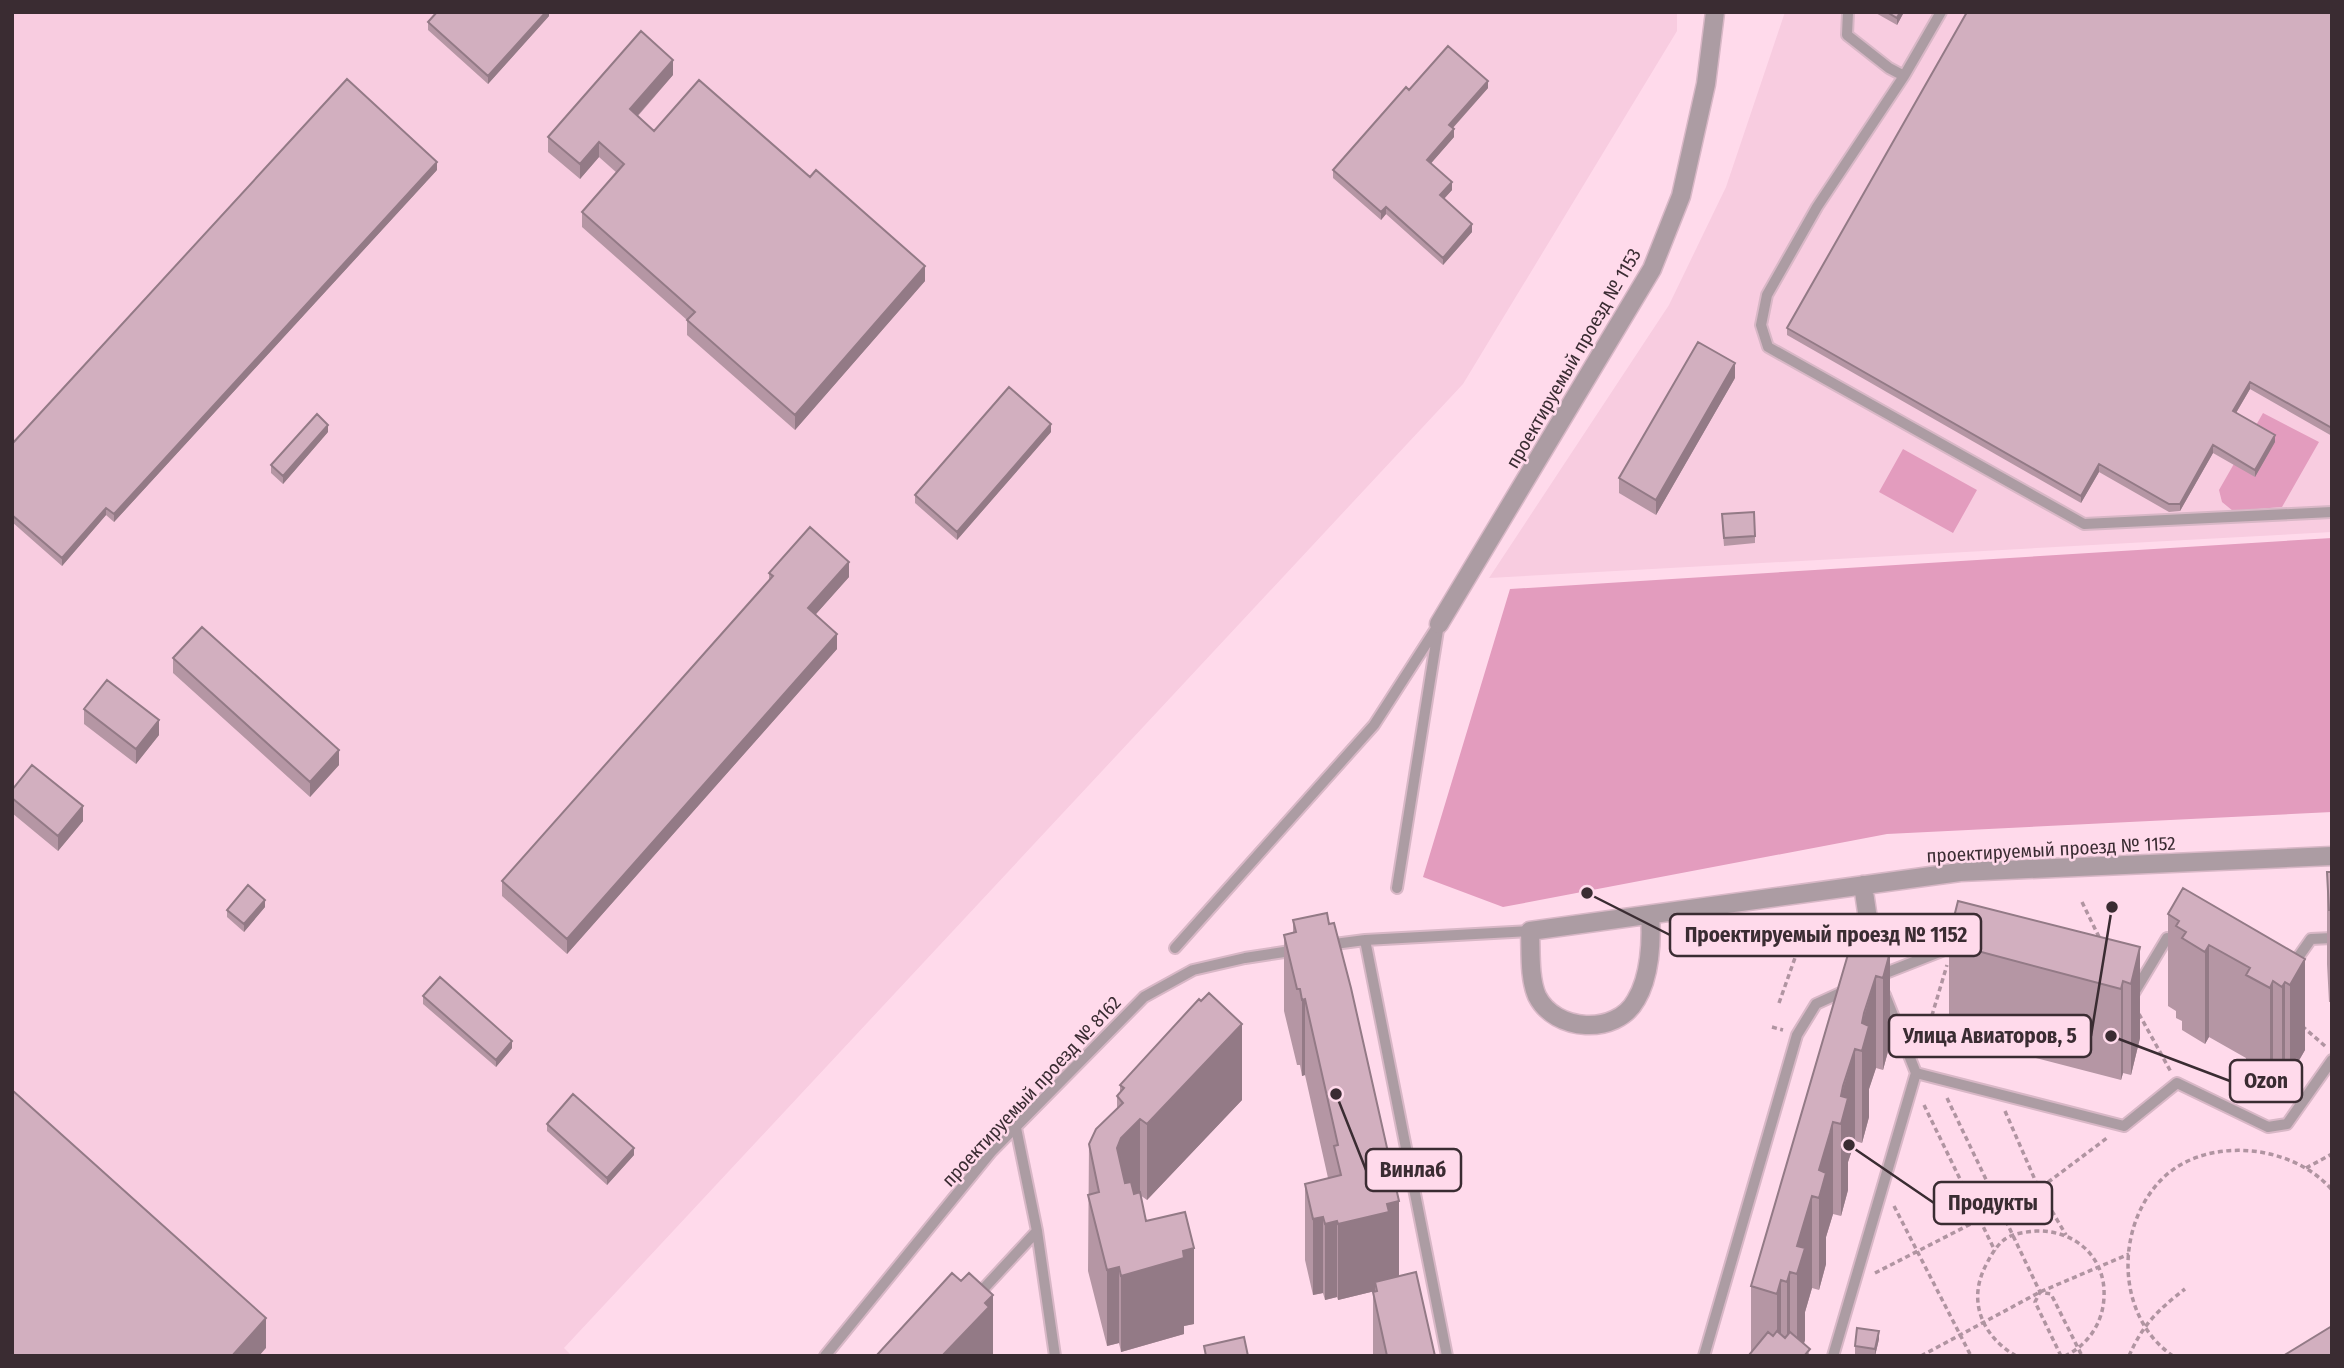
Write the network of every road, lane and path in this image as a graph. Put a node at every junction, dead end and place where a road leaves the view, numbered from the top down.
1 (1715, 12) edge
2 (1848, 12) edge
3 (1941, 12) edge
4 (1904, 76) junction
5 (2332, 512) edge
6 (1439, 624) junction
7 (2332, 856) edge
8 (1863, 884) junction
9 (1396, 888) dead end
10 (2082, 902) dead end
11 (1650, 915) junction
12 (1530, 931) junction
13 (1870, 936) junction
14 (2332, 938) edge
15 (2101, 939) edge
16 (1365, 940) junction
17 (1322, 946) edge
18 (1175, 948) dead end
19 (1309, 948) edge
20 (2189, 951) edge
21 (1978, 955) edge
22 (1878, 976) junction
23 (2283, 977) edge
24 (2118, 996) edge
25 (2131, 1000) junction
26 (1779, 1003) dead end
27 (2295, 1020) edge
28 (2332, 1052) edge
29 (2332, 1060) edge
30 (1915, 1078) junction
31 (1938, 1079) junction
32 (2177, 1083) junction
33 (1997, 1094) junction
34 (2123, 1126) junction
35 (1016, 1128) junction
36 (2332, 1154) edge
37 (2306, 1168) junction
38 (1883, 1185) junction
39 (2039, 1189) junction
40 (2332, 1190) edge
41 (2000, 1209) junction
42 (1979, 1220) junction
43 (1037, 1231) junction
44 (2066, 1235) junction
45 (2013, 1236) junction
46 (1917, 1251) junction
47 (1994, 1251) junction
48 (2129, 1254) junction
49 (2099, 1266) junction
50 (1854, 1283) junction
51 (2185, 1289) dead end
52 (2040, 1292) junction
53 (966, 1308) edge
54 (1983, 1323) junction
55 (2144, 1326) junction
56 (1961, 1335) junction
57 (2078, 1349) junction
58 (825, 1355) edge
59 (1055, 1356) edge
60 (1447, 1356) edge
61 (1704, 1356) edge
62 (1833, 1356) edge
63 (1921, 1356) edge
64 (1971, 1356) edge
65 (2016, 1356) edge
66 (2063, 1356) edge
67 (2082, 1356) edge
68 (2129, 1356) edge
69 (2173, 1356) edge

1 - 6 street, проектируемый проезд № 1153
2 - 4 lane
3 - 4 lane
4 - 5 lane
6 - 9 lane
6 - 18 lane
7 - 8 street, проектируемый проезд № 1152
8 - 11 street, проектируемый проезд № 1152
8 - 13 street
10 - 15 path
11 - 12 street, проектируемый проезд № 1152
11 - 12 street
12 - 16 lane, проектируемый проезд № 1152
13 - 22 street
13 - 26 path
14 - 23 lane
16 - 17 lane
16 - 60 lane
19 - 35 lane, проектируемый проезд № 8162
20 - 25 lane
21 - 22 lane
22 - 30 lane
22 - 61 lane
24 - 25 lane
25 - 32 path
27 - 28 path
29 - 32 lane
30 - 31 lane
30 - 38 lane
30 - 42 path
31 - 33 lane
31 - 41 path
32 - 34 lane
33 - 34 lane
33 - 39 path
34 - 39 path
35 - 43 lane
35 - 58 lane, проектируемый проезд № 8162
36 - 37 path
37 - 40 path
37 - 48 path
38 - 46 path
38 - 50 lane
39 - 41 path
39 - 44 path
41 - 42 path
41 - 45 path
42 - 46 path
42 - 47 path
43 - 53 lane
43 - 59 lane
44 - 45 path
44 - 49 path
45 - 47 path
45 - 52 path
46 - 50 path
46 - 56 path
47 - 54 path
48 - 49 path
48 - 55 path
49 - 52 path
49 - 57 path
50 - 62 lane
51 - 55 path
52 - 54 path
52 - 57 path
52 - 66 path
54 - 56 path
54 - 65 path
55 - 68 path
55 - 69 path
56 - 63 path
56 - 64 path
57 - 66 path
57 - 67 path

